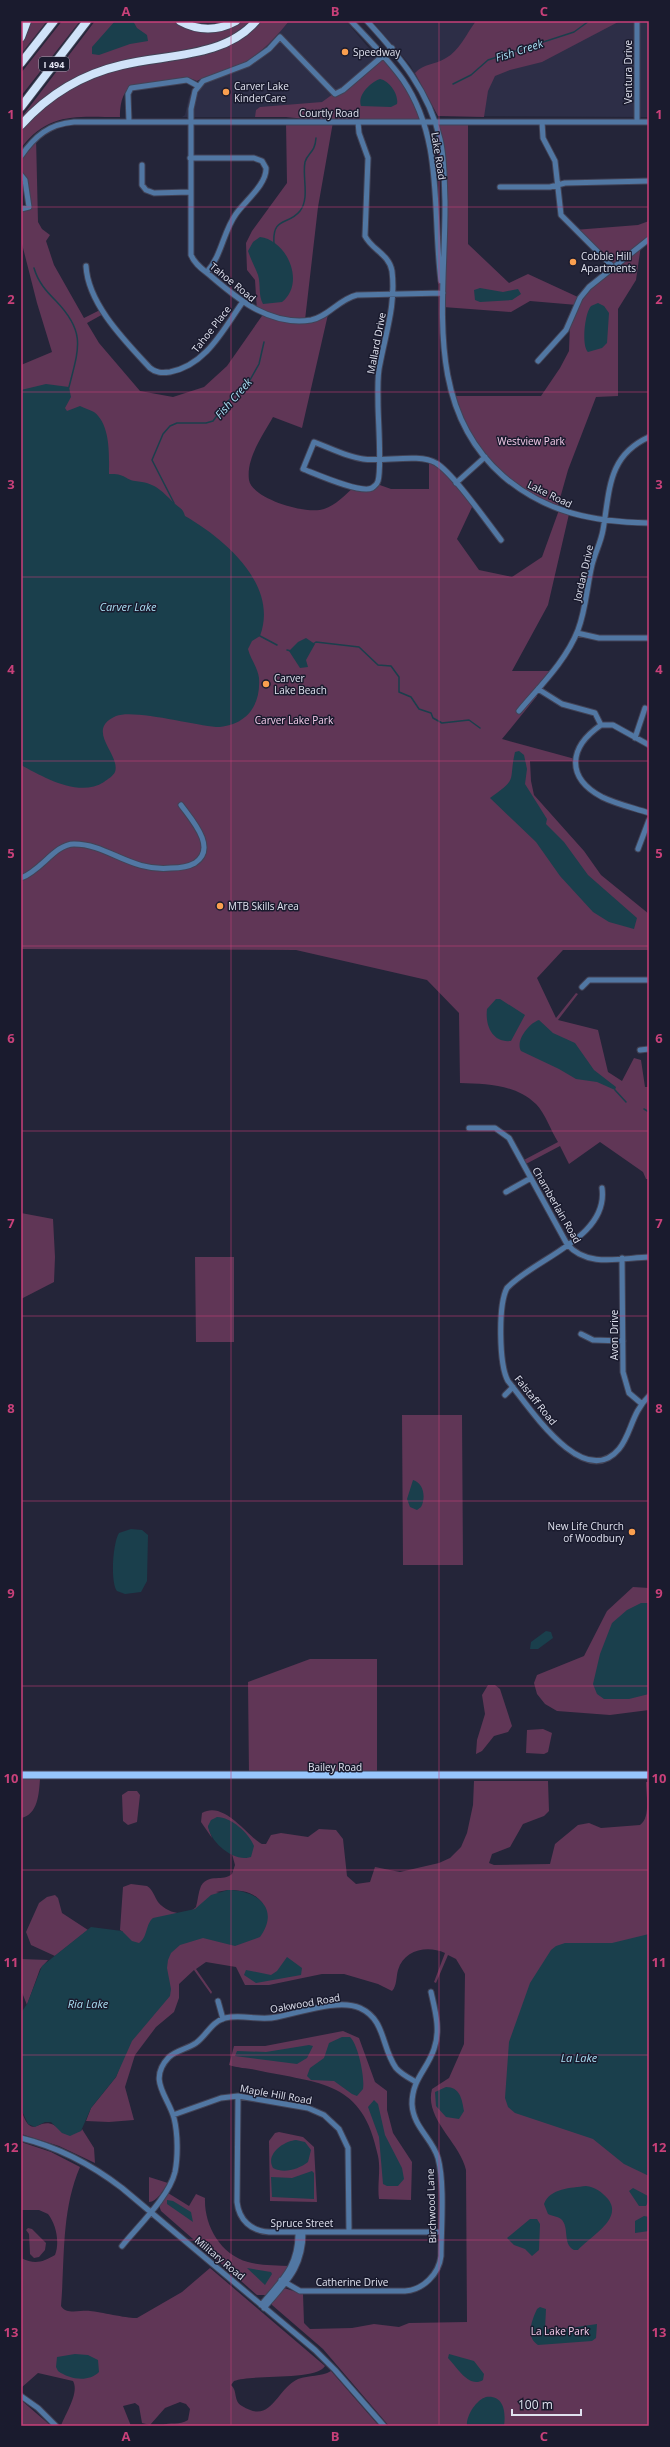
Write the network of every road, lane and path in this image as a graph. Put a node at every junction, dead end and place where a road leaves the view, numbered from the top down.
1 (27, 21) edge
2 (54, 21) edge
3 (88, 21) edge
4 (180, 21) edge
5 (236, 21) edge
6 (256, 21) edge
7 (351, 21) edge
8 (367, 21) edge
9 (637, 21) edge
10 (21, 37) edge
11 (392, 48) junction
12 (384, 57) junction
13 (21, 63) edge
14 (198, 86) junction
15 (21, 107) edge
16 (129, 122) junction
17 (190, 122) junction
18 (358, 122) junction
19 (424, 122) junction
20 (435, 122) junction
21 (542, 122) junction
22 (637, 122) junction
23 (649, 122) edge
24 (21, 125) edge
25 (21, 156) edge
26 (190, 158) junction
27 (142, 165) dead end
28 (21, 176) edge
29 (649, 181) edge
30 (21, 184) edge
31 (556, 185) junction
32 (500, 187) dead end
33 (25, 188) junction
34 (190, 192) junction
35 (21, 209) edge
36 (649, 239) edge
37 (86, 266) dead end
38 (613, 267) junction
39 (207, 272) junction
40 (443, 293) junction
41 (392, 294) junction
42 (242, 303) junction
43 (538, 361) dead end
44 (649, 437) edge
45 (485, 457) junction
46 (378, 460) junction
47 (456, 483) junction
48 (604, 521) junction
49 (649, 522) edge
50 (501, 540) dead end
51 (577, 633) junction
52 (649, 638) edge
53 (538, 688) junction
54 (645, 708) dead end
55 (519, 711) dead end
56 (601, 725) junction
57 (635, 738) junction
58 (649, 746) edge
59 (181, 805) dead end
60 (649, 813) edge
61 (649, 820) edge
62 (638, 849) dead end
63 (21, 878) edge
64 (649, 980) edge
65 (582, 987) dead end
66 (649, 1049) edge
67 (640, 1050) dead end
68 (469, 1128) dead end
69 (531, 1178) junction
70 (602, 1188) dead end
71 (506, 1192) dead end
72 (567, 1244) junction
73 (649, 1257) edge
74 (622, 1258) junction
75 (581, 1334) dead end
76 (623, 1340) junction
77 (513, 1387) junction
78 (505, 1395) dead end
79 (649, 1396) edge
80 (642, 1404) junction
81 (21, 1775) edge
82 (649, 1775) edge
83 (431, 1992) dead end
84 (218, 2000) dead end
85 (223, 2019) junction
86 (416, 2082) junction
87 (238, 2096) junction
88 (173, 2115) junction
89 (21, 2138) edge
90 (150, 2211) junction
91 (301, 2232) junction
92 (349, 2232) junction
93 (441, 2232) junction
94 (122, 2246) dead end
95 (283, 2282) junction
96 (425, 2283) joint
97 (263, 2306) junction
98 (21, 2396) edge
99 (56, 2426) edge
100 (384, 2426) edge

1 - 10 highway
2 - 13 highway, I 494
3 - 15 highway, I 494
4 - 5 highway
6 - 24 highway
7 - 12 street, Lake Road
8 - 11 street, Lake Road
9 - 22 street, Ventura Drive
11 - 12 street
11 - 20 street, Lake Road
12 - 14 street
12 - 19 street, Lake Road
14 - 16 street
14 - 17 street, Tahoe Road
16 - 17 street, Courtly Road
16 - 25 street, Courtly Road
17 - 18 street, Courtly Road
17 - 26 street, Tahoe Road
18 - 19 street, Courtly Road
18 - 41 street, Mallard Drive
19 - 20 street, Courtly Road
19 - 40 street, Lake Road
20 - 21 street, Courtly Road
20 - 40 street, Lake Road
21 - 22 street, Courtly Road
21 - 31 street
22 - 23 street, Courtly Road
26 - 34 street, Tahoe Road
26 - 39 street
27 - 34 street
28 - 33 street
29 - 31 street
30 - 33 street
31 - 32 street
31 - 38 street
33 - 35 street
34 - 39 street, Tahoe Road
36 - 38 street
37 - 42 street, Tahoe Place
38 - 43 street
39 - 42 street, Tahoe Road
40 - 41 street, Tahoe Road
40 - 45 street, Lake Road
41 - 42 street, Tahoe Road
41 - 46 street, Mallard Drive
44 - 48 street, Jordan Drive
45 - 47 street
45 - 48 street, Lake Road
46 - 46 street, Mallard Drive
46 - 47 street, Mallard Drive
47 - 50 street, Mallard Drive
48 - 49 street, Lake Road
48 - 51 street, Jordan Drive
51 - 52 street
51 - 53 street, Jordan Drive
53 - 55 street, Jordan Drive
53 - 56 street
54 - 57 street
56 - 57 street
56 - 60 street
57 - 58 street
59 - 63 street
61 - 62 street
64 - 65 street
66 - 67 street
68 - 69 street, Chamberlain Road
69 - 71 street
69 - 72 street, Chamberlain Road
70 - 72 street, Falstaff Road
72 - 74 street, Chamberlain Road
72 - 77 street, Falstaff Road
73 - 74 street, Chamberlain Road
74 - 76 street, Avon Drive
75 - 76 street
76 - 80 street, Avon Drive
77 - 78 street
77 - 80 street, Falstaff Road
79 - 80 street, Falstaff Road
81 - 82 main road, Bailey Road
83 - 86 street, Birchwood Lane
84 - 85 street
85 - 86 street, Oakwood Road
85 - 88 street
86 - 93 street, Birchwood Lane
87 - 88 street, Maple Hill Road
87 - 91 street, Spruce Street
87 - 92 street, Maple Hill Road
88 - 90 street
89 - 90 street, Military Road
90 - 94 street
90 - 97 street, Military Road
91 - 92 street, Spruce Street
91 - 95 street
92 - 93 street, Spruce Street
93 - 96 street, Birchwood Lane
95 - 96 street, Catherine Drive
95 - 97 street
97 - 100 street, Military Road
98 - 99 street

